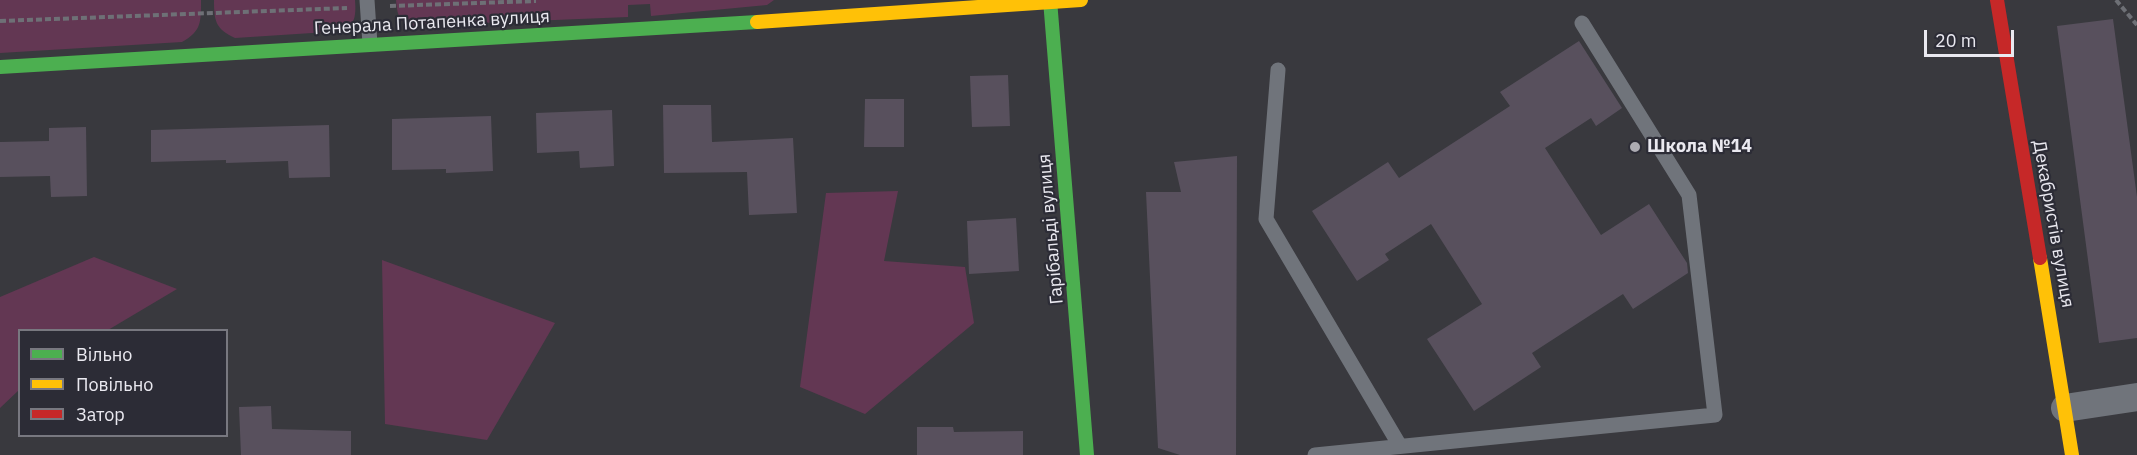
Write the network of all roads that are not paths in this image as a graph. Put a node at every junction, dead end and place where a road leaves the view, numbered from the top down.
1 (815, 0) edge
2 (1081, 0) edge
3 (1997, 0) edge
4 (1050, 2) edge
5 (368, 4) edge
6 (816, 18) junction
7 (1582, 23) dead end
8 (370, 44) junction
9 (0, 67) edge
10 (1278, 70) dead end
11 (2137, 397) edge
12 (2065, 408) junction
13 (1400, 446) junction
14 (1087, 455) edge
15 (1315, 455) edge
16 (2072, 455) edge

1 - 6 lane
2 - 4 street, Генерала Потапенка вулиця
3 - 12 street, Декабристів вулиця
4 - 6 street, Генерала Потапенка вулиця
4 - 14 street, Гарібальді вулиця
5 - 8 lane
6 - 8 street, Генерала Потапенка вулиця
7 - 13 lane
8 - 9 street, Генерала Потапенка вулиця
10 - 13 lane
11 - 12 street
12 - 16 street, Декабристів вулиця
13 - 15 lane

